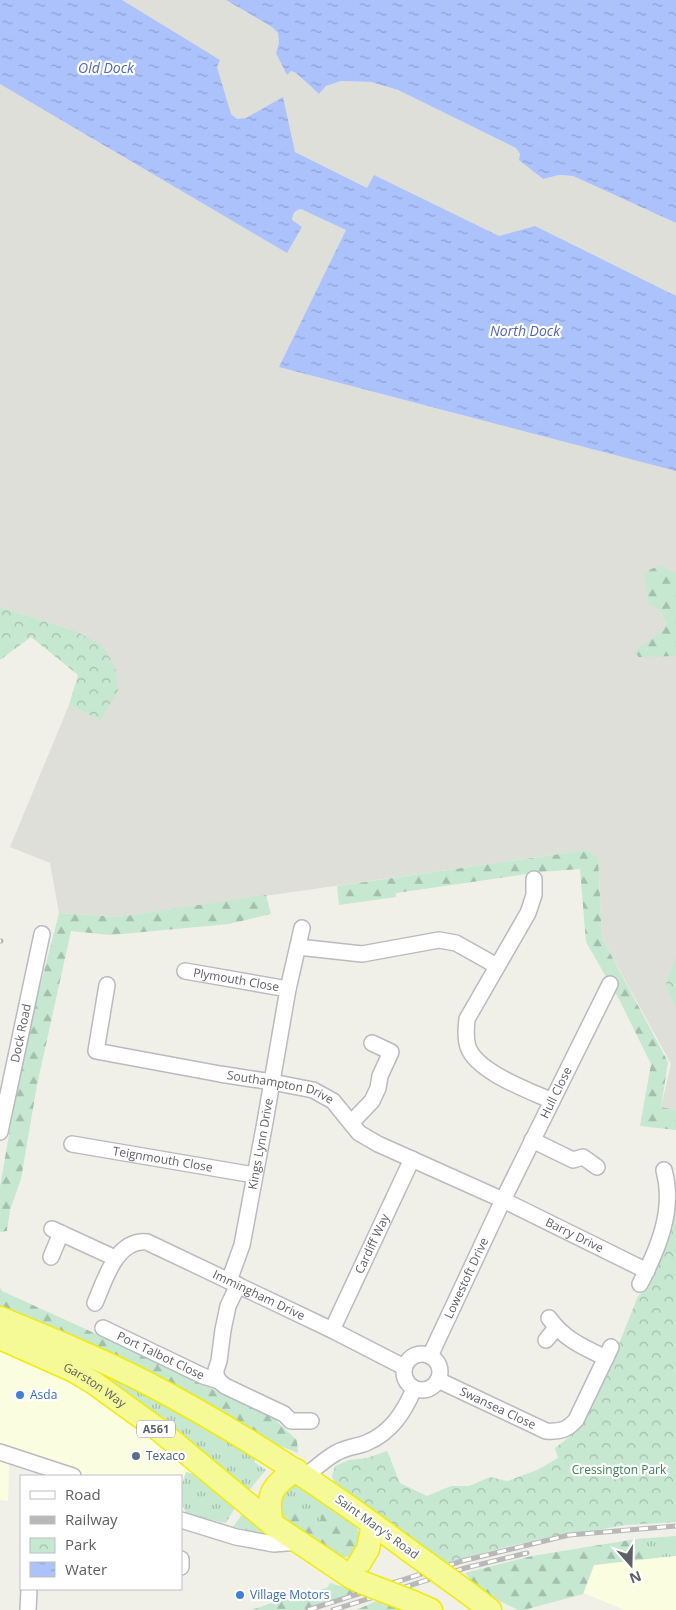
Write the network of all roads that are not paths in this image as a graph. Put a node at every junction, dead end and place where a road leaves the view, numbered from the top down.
1 (534, 879) dead end
2 (302, 928) dead end
3 (42, 934) dead end
4 (298, 947) junction
5 (497, 966) junction
6 (185, 971) dead end
7 (610, 984) dead end
8 (107, 985) dead end
9 (288, 989) junction
10 (372, 1044) dead end
11 (272, 1082) junction
12 (552, 1101) junction
13 (351, 1123) junction
14 (0, 1132) edge
15 (532, 1140) junction
16 (72, 1144) dead end
17 (412, 1159) junction
18 (597, 1166) dead end
19 (664, 1170) dead end
20 (254, 1175) junction
21 (503, 1200) junction
22 (51, 1257) dead end
23 (116, 1258) junction
24 (234, 1283) junction
25 (95, 1303) dead end
26 (0, 1318) edge
27 (104, 1328) dead end
28 (332, 1330) junction
29 (0, 1338) edge
30 (546, 1340) dead end
31 (430, 1356) junction
32 (404, 1367) junction
33 (438, 1380) junction
34 (218, 1381) junction
35 (414, 1389) junction
36 (311, 1422) dead end
37 (261, 1448) joint
38 (0, 1452) edge
39 (35, 1470) edge
40 (300, 1473) junction
41 (67, 1475) edge
42 (182, 1520) edge
43 (272, 1524) junction
44 (373, 1524) junction
45 (298, 1542) junction
46 (356, 1579) junction
47 (29, 1590) edge
48 (422, 1606) edge
49 (28, 1610) edge
50 (490, 1610) edge

1 - 5 street
2 - 4 street, Kings Lynn Drive
3 - 14 street, Dock Road
4 - 5 street
4 - 9 street, Kings Lynn Drive
5 - 12 street
6 - 9 street, Plymouth Close
7 - 12 street, Hull Close
8 - 11 street, Southampton Drive
9 - 11 street, Kings Lynn Drive
10 - 13 street
11 - 13 street, Southampton Drive
11 - 20 street, Kings Lynn Drive
12 - 15 street, Hull Close
13 - 17 street, Southampton Drive
15 - 18 street
15 - 21 street, Hull Close
16 - 20 street, Teignmouth Close
17 - 21 street, Southampton Drive
17 - 28 street, Cardiff Way
19 - 21 street, Barry Drive
20 - 24 street, Kings Lynn Drive
21 - 31 street, Lowestoft Drive
22 - 23 street
23 - 24 street, Immingham Drive
23 - 25 street, Immingham Drive
24 - 28 street, Immingham Drive
24 - 34 street, Port Talbot Close
26 - 37 highway, Garston Way / A561
27 - 34 street, Port Talbot Close
28 - 32 street, Immingham Drive
29 - 43 highway, Garston Way / A561
30 - 33 street, Swansea Close
31 - 32 street
31 - 33 street
32 - 35 street
33 - 35 street
34 - 36 street, Port Talbot Close
35 - 40 street
37 - 40 highway, Saint Mary's Road / A561
38 - 39 street
39 - 41 street
40 - 43 highway
40 - 44 highway, Saint Mary's Road / A561
42 - 45 street
43 - 45 highway, Garston Way / A561
44 - 46 highway
44 - 50 highway, Saint Mary's Road / A561, bridge
45 - 46 highway, A561
46 - 48 highway, A561, bridge
47 - 49 street

